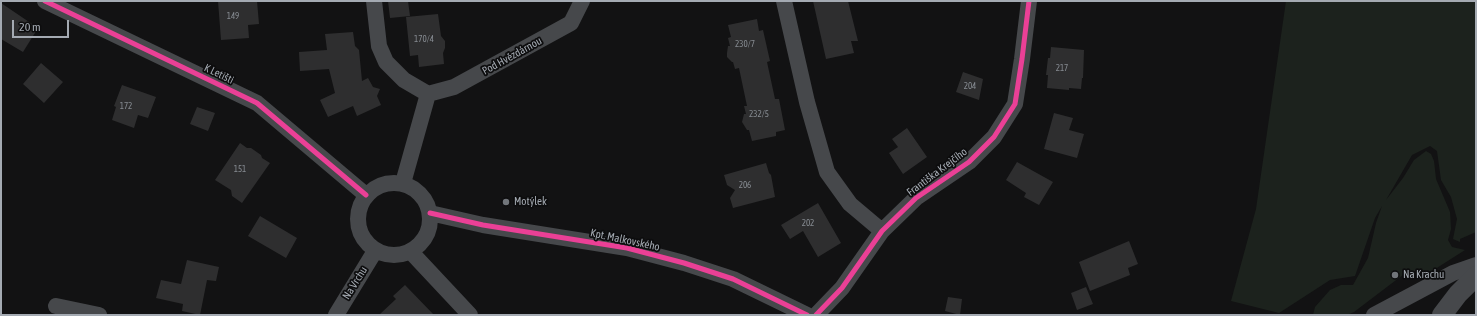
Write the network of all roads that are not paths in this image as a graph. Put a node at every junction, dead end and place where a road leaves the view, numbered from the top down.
1 (45, 1) edge
2 (374, 1) edge
3 (582, 1) edge
4 (784, 1) edge
5 (1029, 1) edge
6 (428, 94) junction
7 (403, 184) junction
8 (366, 195) junction
9 (430, 213) junction
10 (882, 231) junction
11 (375, 251) junction
12 (411, 252) junction
13 (1476, 265) edge
14 (1476, 276) edge
15 (56, 306) dead end
16 (1396, 310) edge
17 (99, 315) edge
18 (336, 315) edge
19 (470, 315) edge
20 (807, 315) edge
21 (816, 315) edge
22 (1374, 315) edge
23 (1442, 315) edge

1 - 8 street, K Letišti
2 - 6 street
3 - 6 street, Pod Hvězdárnou
4 - 10 street
5 - 10 street, Františka Krejčího
6 - 7 street
7 - 8 street
7 - 9 street
8 - 11 street
9 - 12 street
9 - 20 street, Kpt. Malkovského
10 - 21 street, Františka Krejčího
11 - 12 street
11 - 18 street, Na Vrchu
12 - 19 street
13 - 16 street
14 - 23 street
15 - 17 street
16 - 22 street

